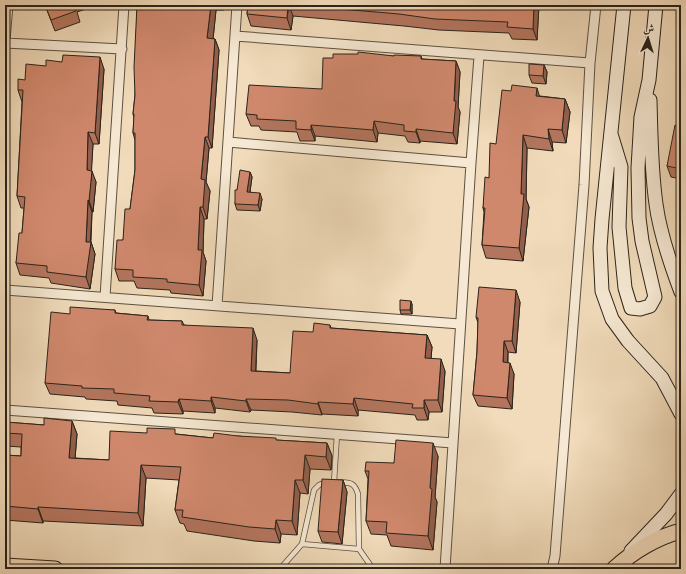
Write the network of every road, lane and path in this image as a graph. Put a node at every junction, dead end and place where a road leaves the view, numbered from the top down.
1 (8, 5) edge
2 (124, 5) edge
3 (237, 5) edge
4 (596, 5) edge
5 (624, 5) edge
6 (656, 5) edge
7 (235, 36) junction
8 (5, 41) edge
9 (122, 49) junction
10 (479, 56) junction
11 (590, 63) junction
12 (649, 80) junction
13 (611, 134) junction
14 (228, 142) junction
15 (471, 163) junction
16 (5, 290) edge
17 (681, 292) edge
18 (105, 298) junction
19 (217, 306) junction
20 (460, 324) junction
21 (5, 410) edge
22 (681, 414) edge
23 (336, 434) junction
24 (453, 443) junction
25 (334, 482) junction
26 (681, 494) edge
27 (681, 531) edge
28 (302, 544) junction
29 (359, 549) junction
30 (617, 565) edge
31 (5, 566) edge
32 (55, 569) edge
33 (280, 569) edge
34 (373, 569) edge
35 (445, 569) edge
36 (552, 569) edge

1 - 8 street
2 - 9 street
3 - 7 street
4 - 11 street
5 - 13 main road
6 - 12 main road
7 - 10 street
7 - 14 street
8 - 9 street
9 - 18 street
10 - 11 street
10 - 15 street
11 - 36 street
12 - 13 main road
12 - 17 main road
13 - 22 main road
14 - 15 street
14 - 19 street
15 - 20 street
16 - 18 street
18 - 19 street
19 - 20 street
20 - 24 street
21 - 23 street
23 - 24 street
23 - 25 lane
24 - 35 street
25 - 28 lane
25 - 29 lane
26 - 30 main road
27 - 30 main road
28 - 29 lane
28 - 33 lane
29 - 34 lane
31 - 32 main road

